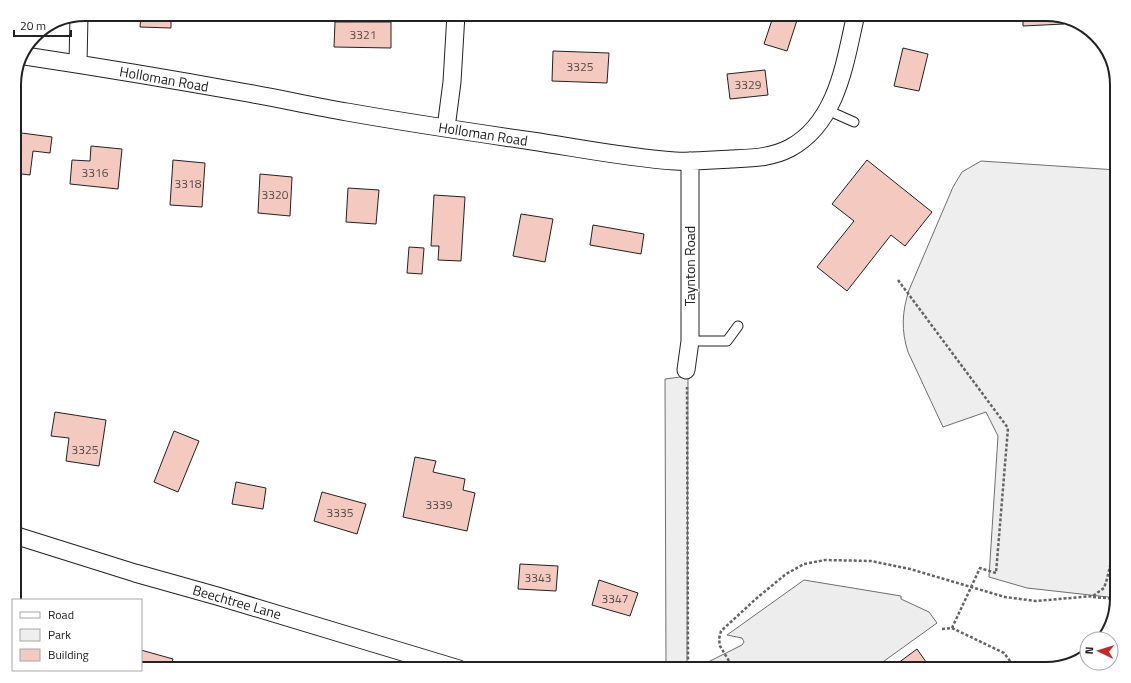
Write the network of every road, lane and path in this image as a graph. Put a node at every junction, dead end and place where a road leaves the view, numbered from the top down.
1 (456, 21) edge
2 (854, 21) edge
3 (79, 22) edge
4 (28, 56) edge
5 (78, 64) junction
6 (827, 110) junction
7 (854, 122) dead end
8 (446, 128) junction
9 (690, 161) junction
10 (898, 280) dead end
11 (738, 326) dead end
12 (690, 341) junction
13 (686, 370) joint
14 (21, 537) edge
15 (1110, 566) dead end
16 (971, 587) junction
17 (1093, 596) junction
18 (1110, 599) edge
19 (952, 628) junction
20 (942, 629) dead end
21 (729, 661) dead end
22 (436, 662) edge
23 (687, 662) edge
24 (1011, 662) edge

1 - 8 street
2 - 6 street, Holloman Road
3 - 5 street
4 - 5 street, Holloman Road
5 - 8 street, Holloman Road
6 - 7 lane
6 - 9 street, Holloman Road
8 - 9 street, Holloman Road
9 - 12 street, Taynton Road
10 - 16 path
11 - 12 lane
12 - 13 street, Taynton Road
13 - 23 path
14 - 22 street, Beechtree Lane
15 - 17 path
16 - 17 path
16 - 19 path
16 - 21 path
17 - 18 path
19 - 20 path
19 - 24 path

